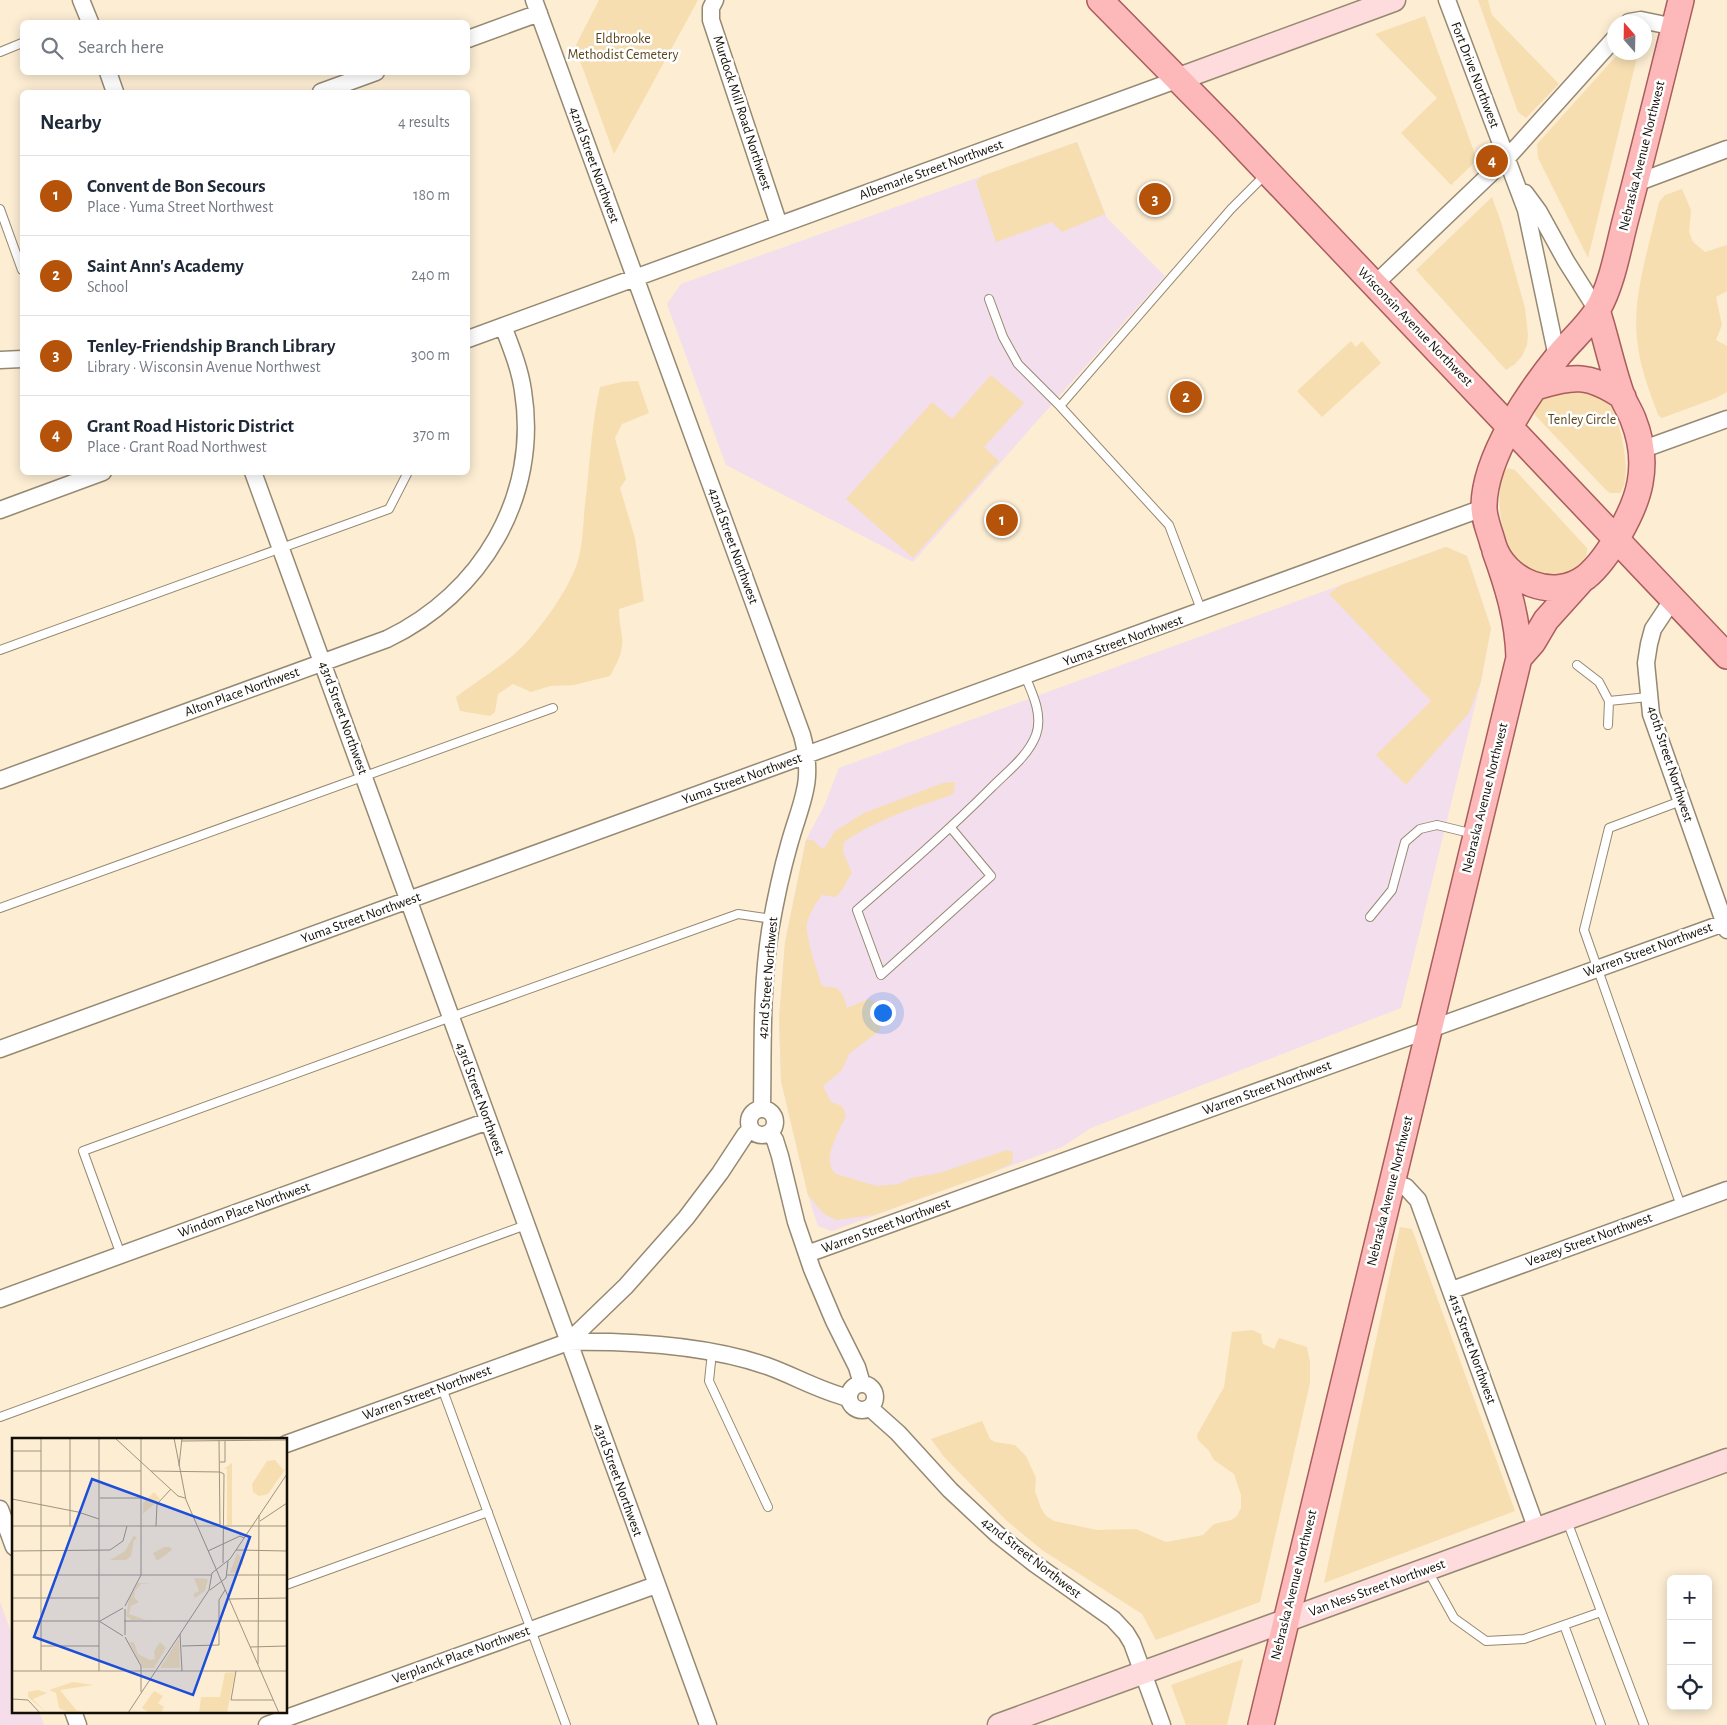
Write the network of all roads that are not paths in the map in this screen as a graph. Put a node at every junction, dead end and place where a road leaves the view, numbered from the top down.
1 (81, 0) edge
2 (715, 0) edge
3 (1100, 0) edge
4 (1394, 0) edge
5 (1447, 0) edge
6 (1681, 0) edge
7 (537, 6) edge
8 (85, 20) edge
9 (1652, 22) edge
10 (1674, 27) junction
11 (470, 38) edge
12 (20, 45) edge
13 (1607, 47) edge
14 (0, 52) edge
15 (109, 75) edge
16 (368, 75) edge
17 (1178, 79) junction
18 (114, 90) edge
19 (326, 90) edge
20 (1727, 149) edge
21 (1507, 158) junction
22 (1268, 172) junction
23 (1514, 177) junction
24 (1636, 182) junction
25 (0, 209) edge
26 (779, 226) junction
27 (20, 264) edge
28 (635, 278) junction
29 (1374, 285) junction
30 (989, 299) dead end
31 (1597, 310) junction
32 (503, 326) junction
33 (470, 338) edge
34 (1557, 357) junction
35 (20, 359) edge
36 (0, 360) edge
37 (1536, 387) junction
38 (1623, 397) junction
39 (1060, 406) junction
40 (1727, 419) edge
41 (1510, 428) junction
42 (1641, 450) junction
43 (95, 475) edge
44 (254, 475) edge
45 (407, 475) edge
46 (1484, 508) junction
47 (0, 510) edge
48 (1616, 540) junction
49 (281, 548) junction
50 (1495, 551) junction
51 (1584, 578) junction
52 (1673, 598) junction
53 (1202, 612) junction
54 (0, 650) edge
55 (1727, 656) edge
56 (1519, 658) junction
57 (323, 663) junction
58 (1577, 665) dead end
59 (1025, 676) junction
60 (1648, 697) junction
61 (1609, 701) junction
62 (553, 708) dead end
63 (1608, 725) dead end
64 (807, 755) junction
65 (364, 776) junction
66 (0, 780) edge
67 (1681, 801) junction
68 (950, 828) junction
69 (1476, 834) junction
70 (409, 901) junction
71 (0, 908) edge
72 (1370, 917) dead end
73 (772, 919) junction
74 (1726, 925) edge
75 (1598, 968) junction
76 (451, 1017) junction
77 (1429, 1029) junction
78 (0, 1049) edge
79 (762, 1109) junction
80 (488, 1121) junction
81 (750, 1130) junction
82 (770, 1133) junction
83 (1392, 1182) junction
84 (1727, 1190) edge
85 (1681, 1206) junction
86 (526, 1225) junction
87 (807, 1254) junction
88 (121, 1255) junction
89 (1452, 1290) junction
90 (0, 1299) edge
91 (568, 1342) junction
92 (712, 1352) junction
93 (862, 1384) junction
94 (442, 1388) junction
95 (849, 1398) junction
96 (870, 1408) junction
97 (0, 1417) edge
98 (288, 1443) edge
99 (1727, 1460) edge
100 (768, 1507) dead end
101 (0, 1509) edge
102 (488, 1512) junction
103 (1566, 1519) junction
104 (1536, 1530) junction
105 (10, 1545) edge
106 (1428, 1570) junction
107 (288, 1584) edge
108 (656, 1585) junction
109 (1601, 1612) junction
110 (1285, 1621) junction
111 (1564, 1625) junction
112 (532, 1630) junction
113 (1142, 1673) junction
114 (74, 1712) edge
115 (78, 1725) edge
116 (267, 1725) edge
117 (566, 1725) edge
118 (708, 1725) edge
119 (999, 1725) edge
120 (1162, 1725) edge
121 (1261, 1725) edge
122 (1601, 1725) edge
123 (1644, 1725) edge

1 - 8 street
2 - 26 street, Murdock Mill Road Northwest
3 - 17 main road, Wisconsin Avenue Northwest
4 - 17 street, Albemarle Street Northwest
5 - 21 street, Fort Drive Northwest
6 - 10 main road, Nebraska Avenue Northwest
7 - 11 street
7 - 28 street, 42nd Street Northwest
9 - 10 street
10 - 24 main road, Nebraska Avenue Northwest
12 - 14 lane
13 - 21 street
15 - 18 street
16 - 19 street
17 - 22 main road, Wisconsin Avenue Northwest
17 - 26 street, Albemarle Street Northwest
20 - 24 street
21 - 23 street, Fort Drive Northwest
21 - 29 street
22 - 29 main road, Wisconsin Avenue Northwest
22 - 39 lane
23 - 31 street, Fort Drive Northwest
23 - 34 street, Fort Drive Northwest
24 - 31 main road, Nebraska Avenue Northwest
25 - 27 lane
26 - 28 street, Albemarle Street Northwest
28 - 32 street, Albemarle Street Northwest
28 - 64 street, 42nd Street Northwest
29 - 41 main road, Wisconsin Avenue Northwest
30 - 39 lane
31 - 34 main road, Nebraska Avenue Northwest
31 - 38 main road
32 - 33 street, Albemarle Street Northwest
32 - 57 street, Alton Place Northwest
34 - 37 main road, Nebraska Avenue Northwest
35 - 36 street
37 - 38 main road
37 - 41 main road, Nebraska Avenue Northwest
38 - 42 main road, Nebraska Avenue Northwest
39 - 53 lane
40 - 42 street
41 - 46 main road, Nebraska Avenue Northwest
41 - 48 main road, Wisconsin Avenue Northwest
42 - 48 main road, Nebraska Avenue Northwest
43 - 47 street
44 - 49 street, 43rd Street Northwest
45 - 49 lane
46 - 50 main road, Nebraska Avenue Northwest
46 - 53 street, Yuma Street Northwest
48 - 51 main road, Nebraska Avenue Northwest
48 - 52 main road, Wisconsin Avenue Northwest
49 - 54 lane
49 - 57 street, 43rd Street Northwest
50 - 51 main road
50 - 56 main road, Nebraska Avenue Northwest
51 - 56 main road, Nebraska Avenue Northwest
52 - 55 main road, Wisconsin Avenue Northwest
52 - 60 street, 40th Street Northwest
53 - 59 street, Yuma Street Northwest
56 - 69 main road, Nebraska Avenue Northwest
57 - 65 street, 43rd Street Northwest
57 - 66 street, Alton Place Northwest
58 - 61 lane
59 - 64 street, Yuma Street Northwest
59 - 68 lane
60 - 61 lane
60 - 67 street, 40th Street Northwest
61 - 63 lane
62 - 65 lane
64 - 70 street, Yuma Street Northwest
64 - 73 street, 42nd Street Northwest
65 - 70 street, 43rd Street Northwest
65 - 71 lane
67 - 74 street, 40th Street Northwest
67 - 75 lane
68 - 68 lane
69 - 72 lane
69 - 77 main road, Nebraska Avenue Northwest
70 - 76 street, 43rd Street Northwest
70 - 78 street, Yuma Street Northwest
73 - 76 lane
73 - 79 street, 42nd Street Northwest
74 - 75 street, Warren Street Northwest
75 - 77 street, Warren Street Northwest
75 - 85 lane
76 - 80 street, 43rd Street Northwest
76 - 88 lane
77 - 83 main road, Nebraska Avenue Northwest
77 - 87 street, Warren Street Northwest
79 - 81 street
79 - 82 street
80 - 86 street, 43rd Street Northwest
80 - 88 street, Windom Place Northwest
81 - 82 street
81 - 91 street, Warren Street Northwest
82 - 87 street
83 - 89 street, 41st Street Northwest
83 - 110 main road, Nebraska Avenue Northwest
84 - 85 street, Veazey Street Northwest
85 - 89 street, Veazey Street Northwest
86 - 91 street, 43rd Street Northwest
86 - 97 lane
87 - 93 street
88 - 90 street, Windom Place Northwest
89 - 104 street, 41st Street Northwest
91 - 92 street, Warren Street Northwest
91 - 94 street, Warren Street Northwest
91 - 108 street, 43rd Street Northwest
92 - 95 street, Warren Street Northwest
92 - 100 lane
93 - 95 street
93 - 96 street
94 - 98 street, Warren Street Northwest
94 - 102 lane
95 - 96 street, 42nd Street Northwest
96 - 113 street, 42nd Street Northwest
99 - 103 street, Van Ness Street Northwest
101 - 105 street
102 - 107 lane
102 - 112 lane
103 - 104 street, Van Ness Street Northwest
103 - 109 lane
104 - 106 street, Van Ness Street Northwest
106 - 110 street, Van Ness Street Northwest
106 - 111 lane
108 - 112 street, Verplanck Place Northwest
108 - 118 street, 43rd Street Northwest
109 - 111 lane
109 - 123 lane
110 - 113 street, Van Ness Street Northwest
110 - 121 main road, Nebraska Avenue Northwest
111 - 122 lane
112 - 116 street, Verplanck Place Northwest
112 - 117 lane
113 - 119 street, Van Ness Street Northwest
113 - 120 street, 42nd Street Northwest
114 - 115 street

